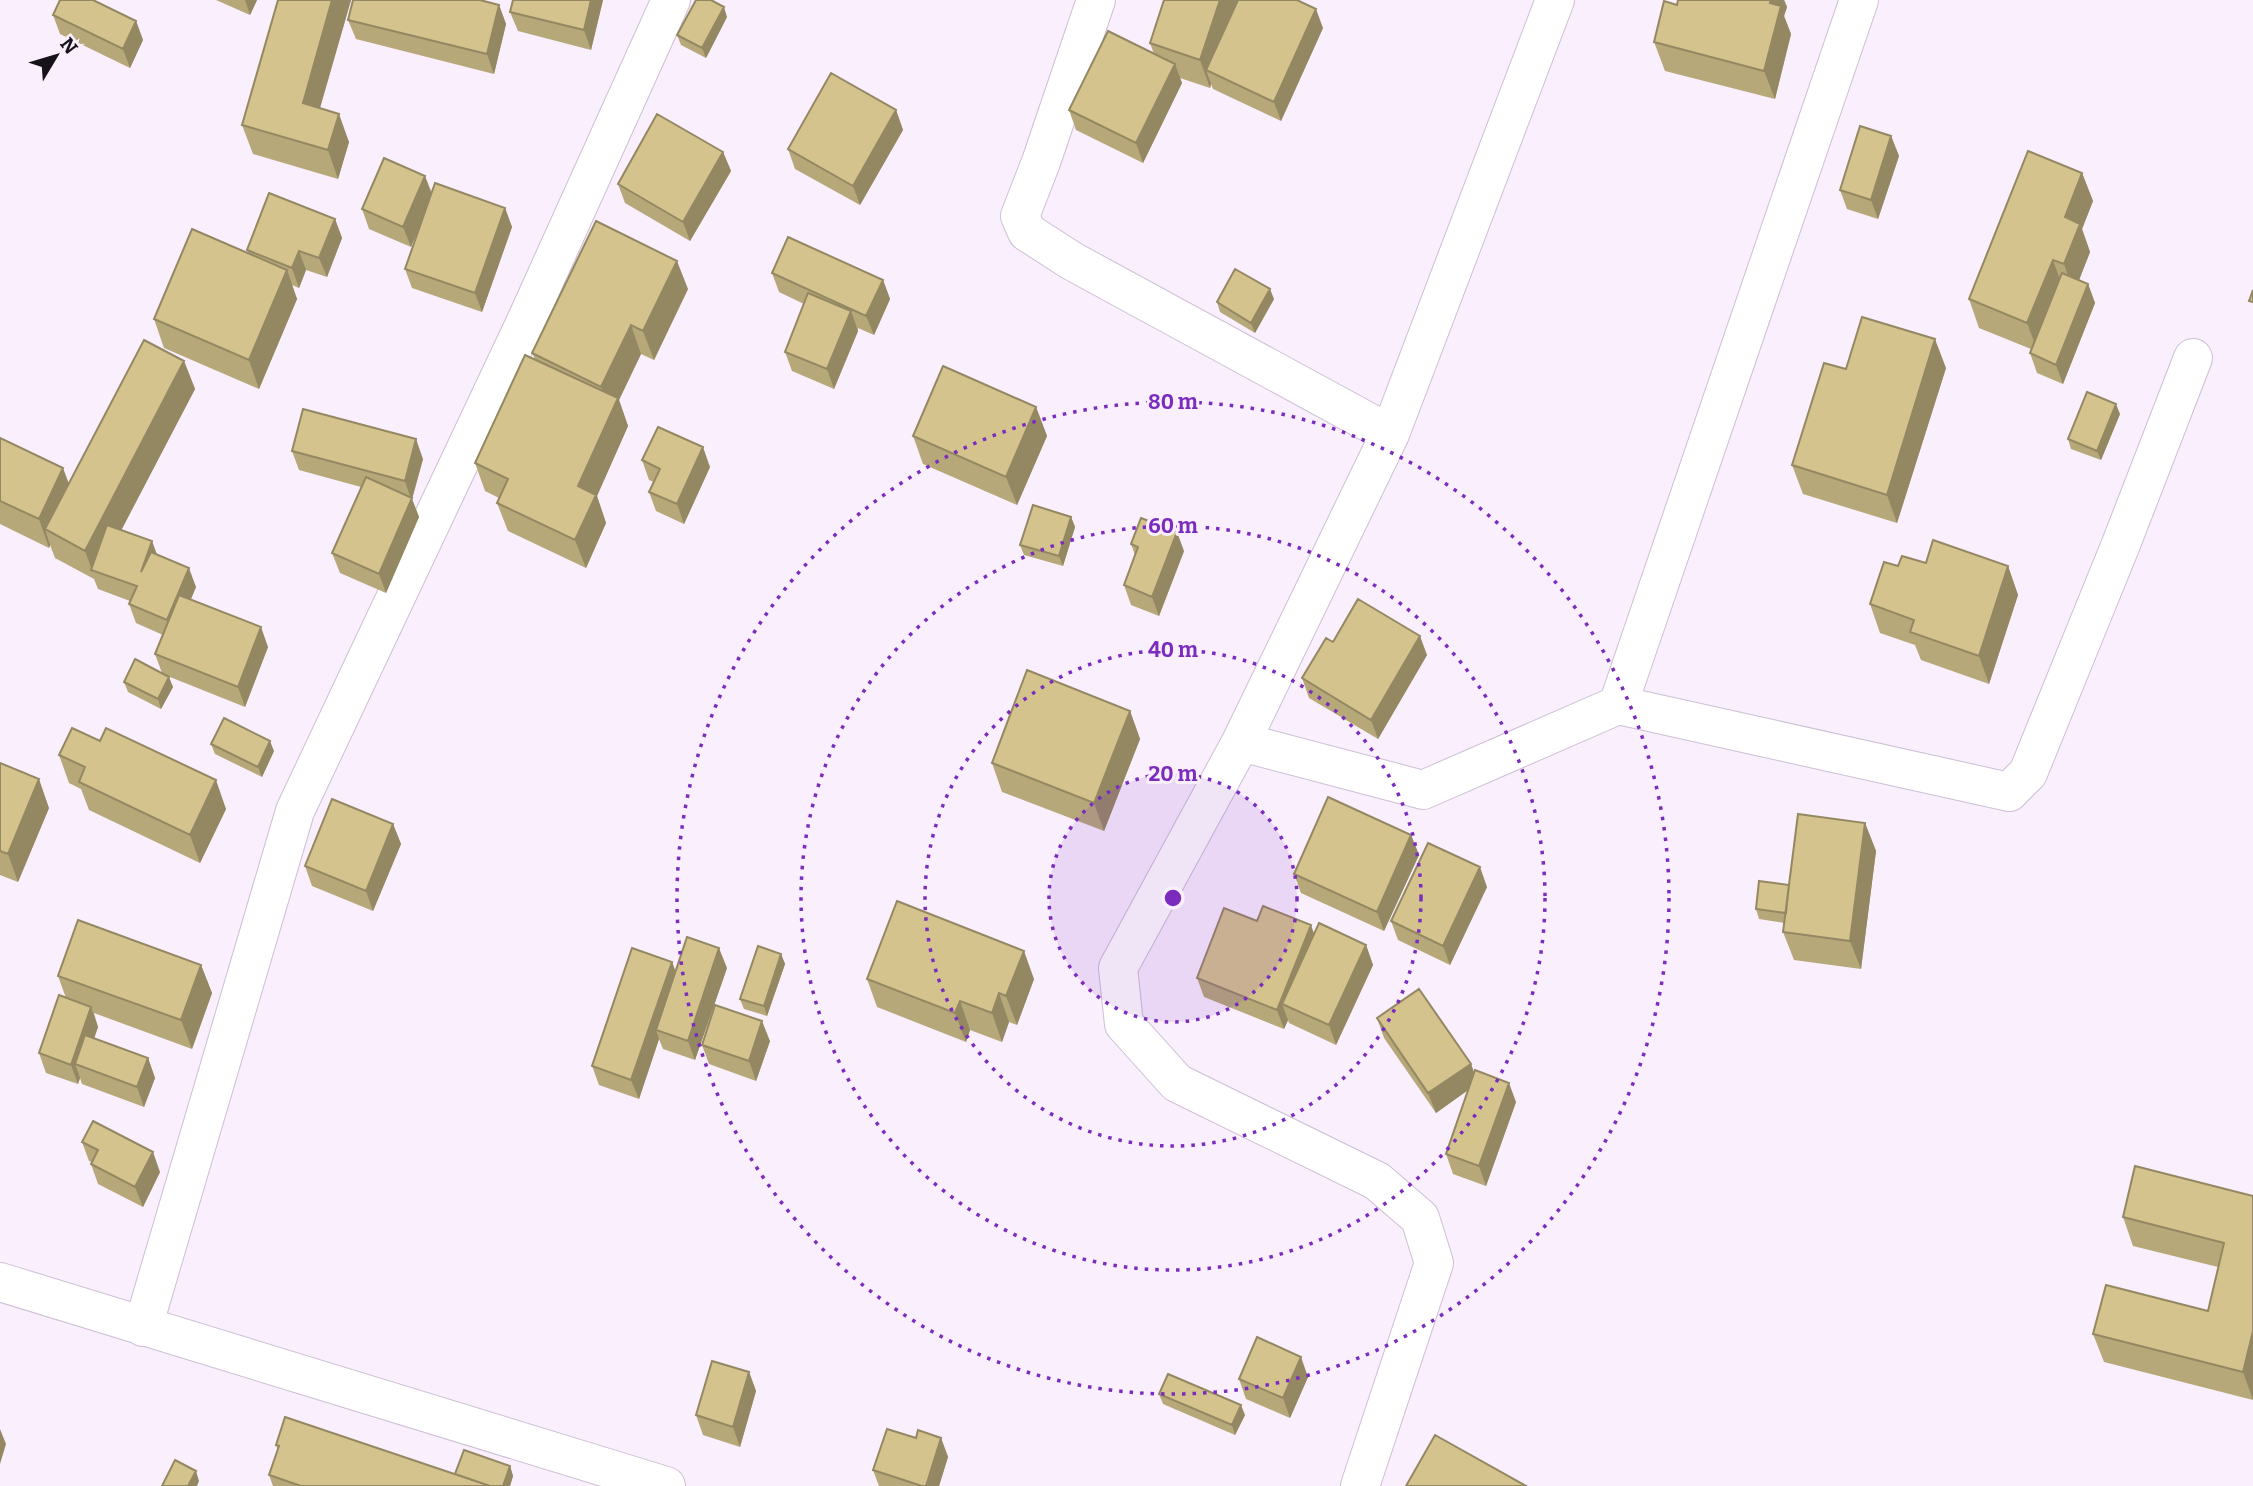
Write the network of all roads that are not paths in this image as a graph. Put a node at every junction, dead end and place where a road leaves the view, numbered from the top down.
1 (671, 0) edge
2 (1096, 0) edge
3 (1555, 0) edge
4 (1859, 0) edge
5 (2193, 358) dead end
6 (1390, 434) junction
7 (1618, 705) junction
8 (1241, 742) junction
9 (0, 1282) edge
10 (142, 1327) junction
11 (666, 1486) edge
12 (1360, 1486) edge

1 - 10 street
2 - 6 street
3 - 6 street
4 - 7 street
5 - 7 street
6 - 8 street
7 - 8 street
8 - 12 street
9 - 10 street
10 - 11 street

